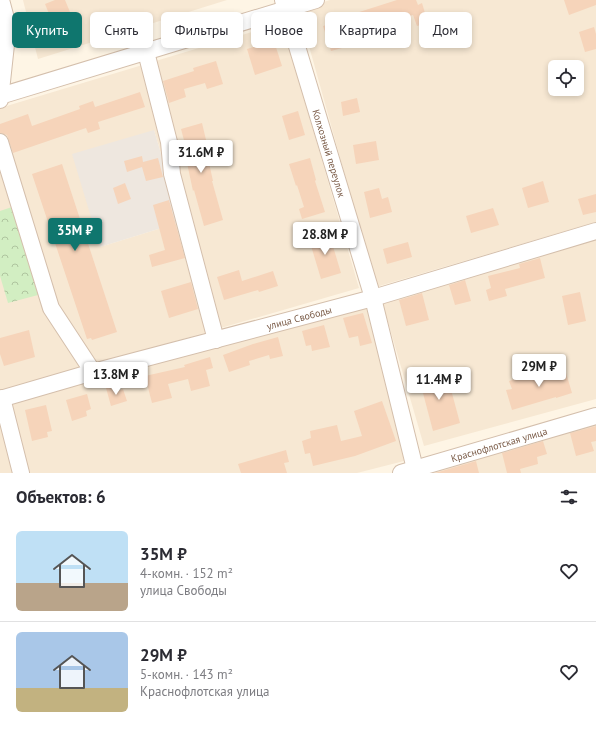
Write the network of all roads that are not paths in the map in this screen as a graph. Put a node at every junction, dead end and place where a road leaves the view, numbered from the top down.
1 (1, 0) edge
2 (316, 0) edge
3 (284, 5) edge
4 (146, 52) junction
5 (0, 97) edge
6 (0, 142) edge
7 (596, 231) edge
8 (373, 298) junction
9 (216, 340) junction
10 (93, 372) junction
11 (1, 399) edge
12 (596, 416) edge
13 (410, 472) edge
14 (22, 473) edge

1 - 5 street
2 - 3 street
3 - 4 street
3 - 8 street, Колхозный переулок
4 - 5 street
4 - 9 street
6 - 10 street
7 - 8 street, улица Свободы
8 - 9 street, улица Свободы
8 - 13 street, Колхозный переулок
9 - 10 street, улица Свободы
10 - 11 street, улица Свободы
11 - 14 street
12 - 13 street, Краснофлотская улица

